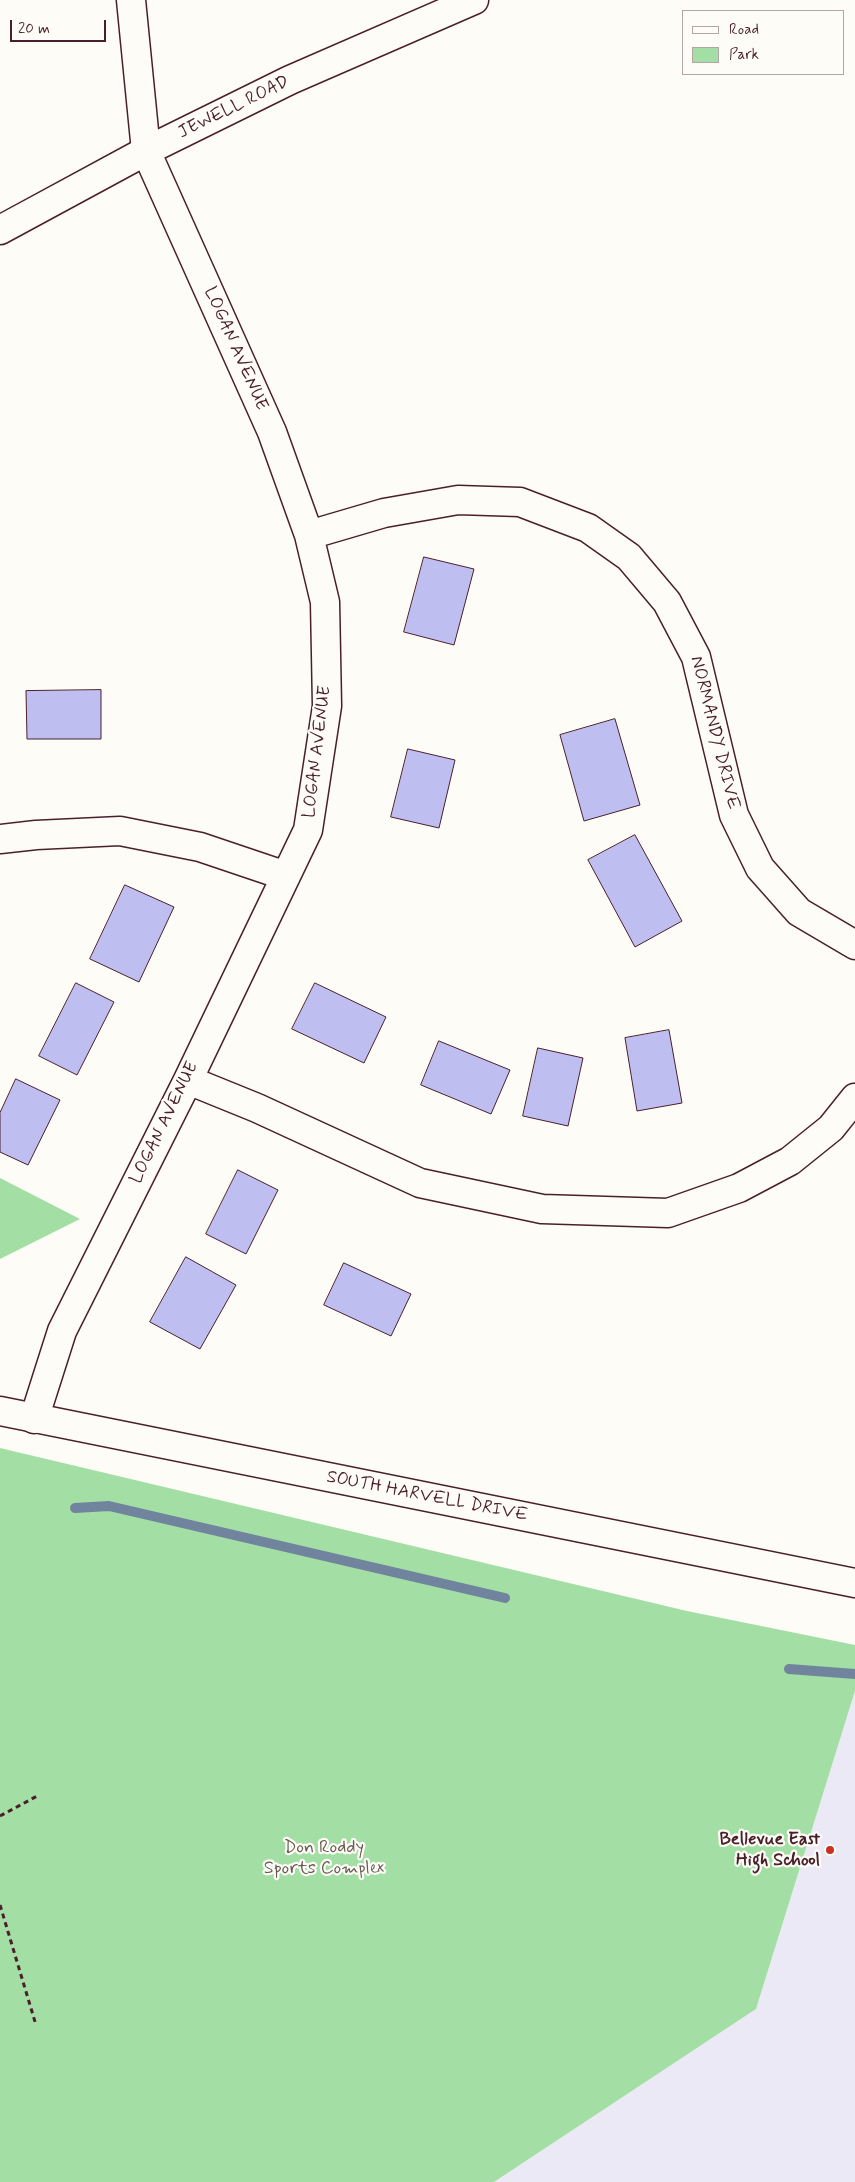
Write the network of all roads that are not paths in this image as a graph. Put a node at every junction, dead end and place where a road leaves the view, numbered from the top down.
1 (130, 0) edge
2 (474, 0) edge
3 (146, 151) junction
4 (0, 230) edge
5 (309, 534) junction
6 (0, 839) edge
7 (286, 876) junction
8 (855, 945) edge
9 (188, 1080) junction
10 (855, 1098) edge
11 (0, 1411) edge
12 (34, 1419) junction
13 (855, 1584) edge

1 - 3 street, LOGAN AVENUE
2 - 3 street, JEWELL ROAD
3 - 4 street, JEWELL ROAD
3 - 5 street, LOGAN AVENUE
5 - 7 street, LOGAN AVENUE
5 - 8 street, NORMANDY DRIVE
6 - 7 street
7 - 9 street, LOGAN AVENUE
9 - 10 street
9 - 12 street, LOGAN AVENUE
11 - 12 street, SOUTH HARVELL DRIVE
12 - 13 street, SOUTH HARVELL DRIVE

